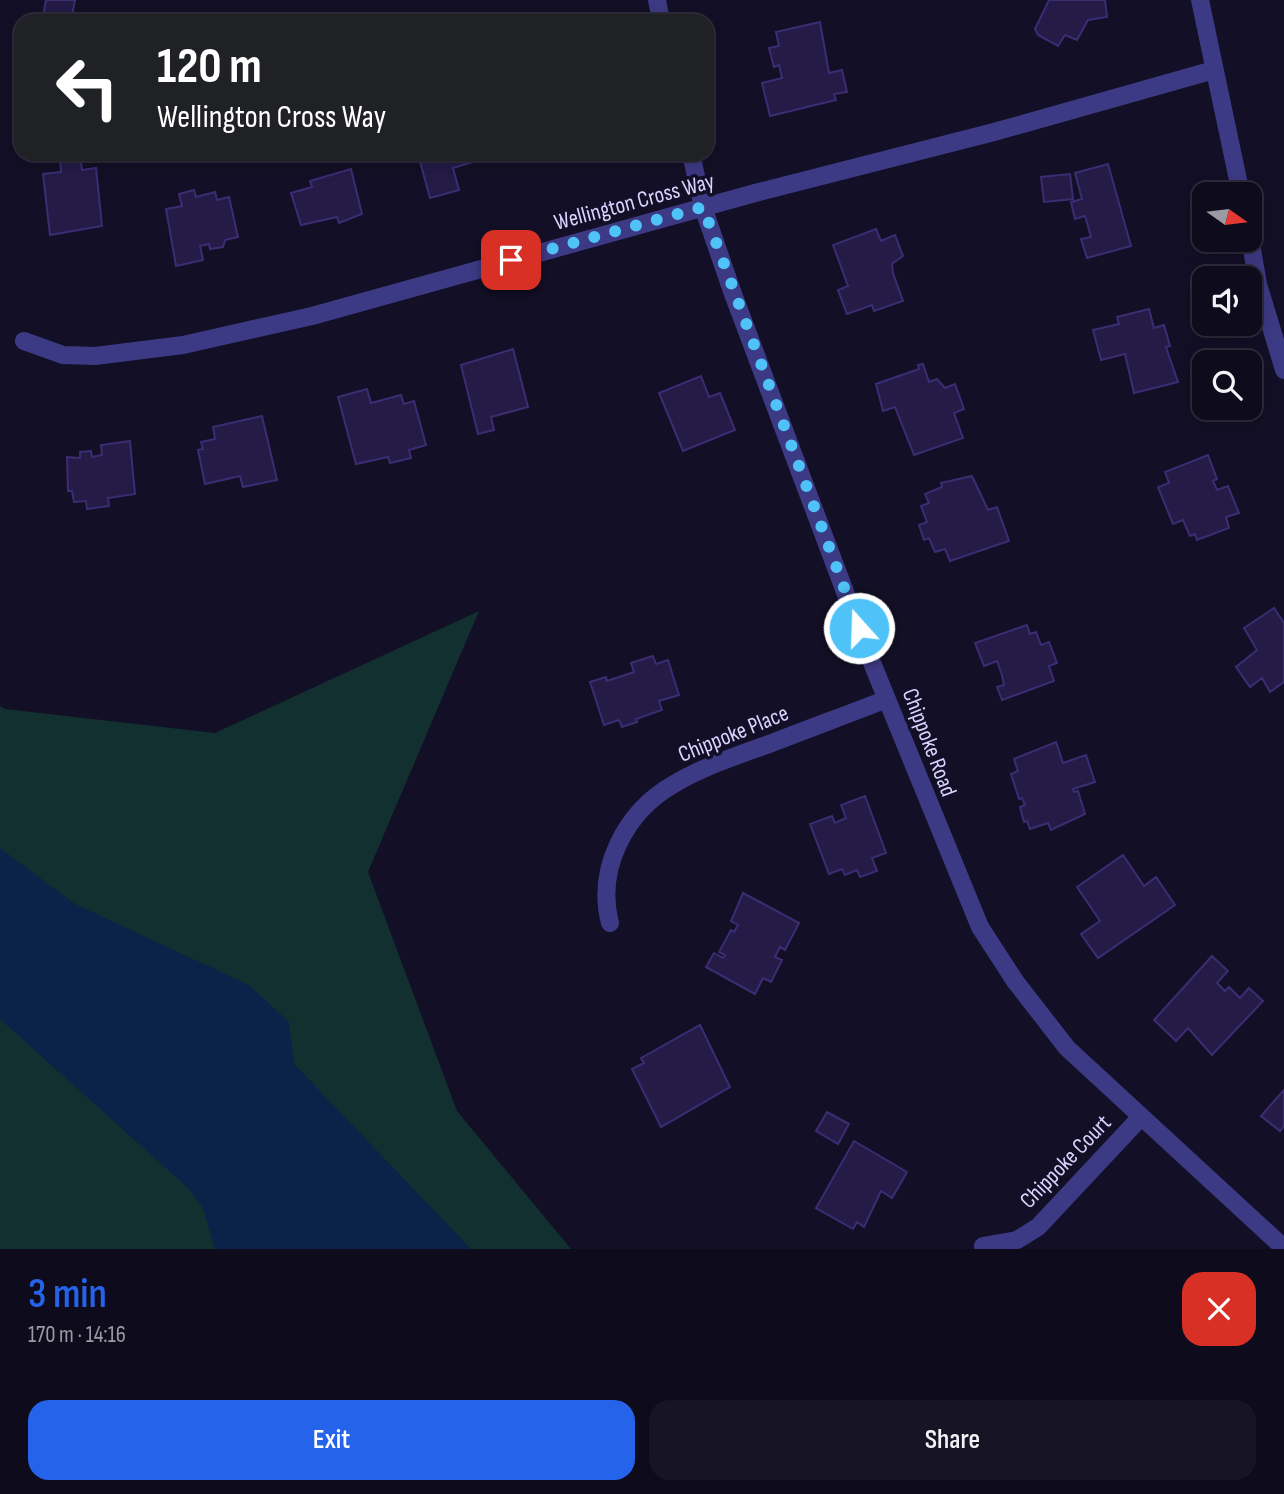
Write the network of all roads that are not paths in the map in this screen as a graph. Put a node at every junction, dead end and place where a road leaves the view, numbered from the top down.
1 (1200, 0) edge
2 (1214, 70) junction
3 (693, 161) edge
4 (1238, 182) edge
5 (703, 207) junction
6 (1252, 252) edge
7 (24, 341) dead end
8 (1284, 370) edge
9 (887, 699) junction
10 (610, 923) dead end
11 (1140, 1118) junction
12 (983, 1246) dead end
13 (1284, 1248) edge

1 - 2 street
2 - 4 street
2 - 5 street, Wellington Cross Way
3 - 5 street, Chippoke Road
5 - 7 street, Wellington Cross Way
5 - 9 street, Chippoke Road
6 - 8 street
9 - 10 street, Chippoke Place
9 - 11 street, Chippoke Road
11 - 12 street, Chippoke Court
11 - 13 street, Chippoke Road

